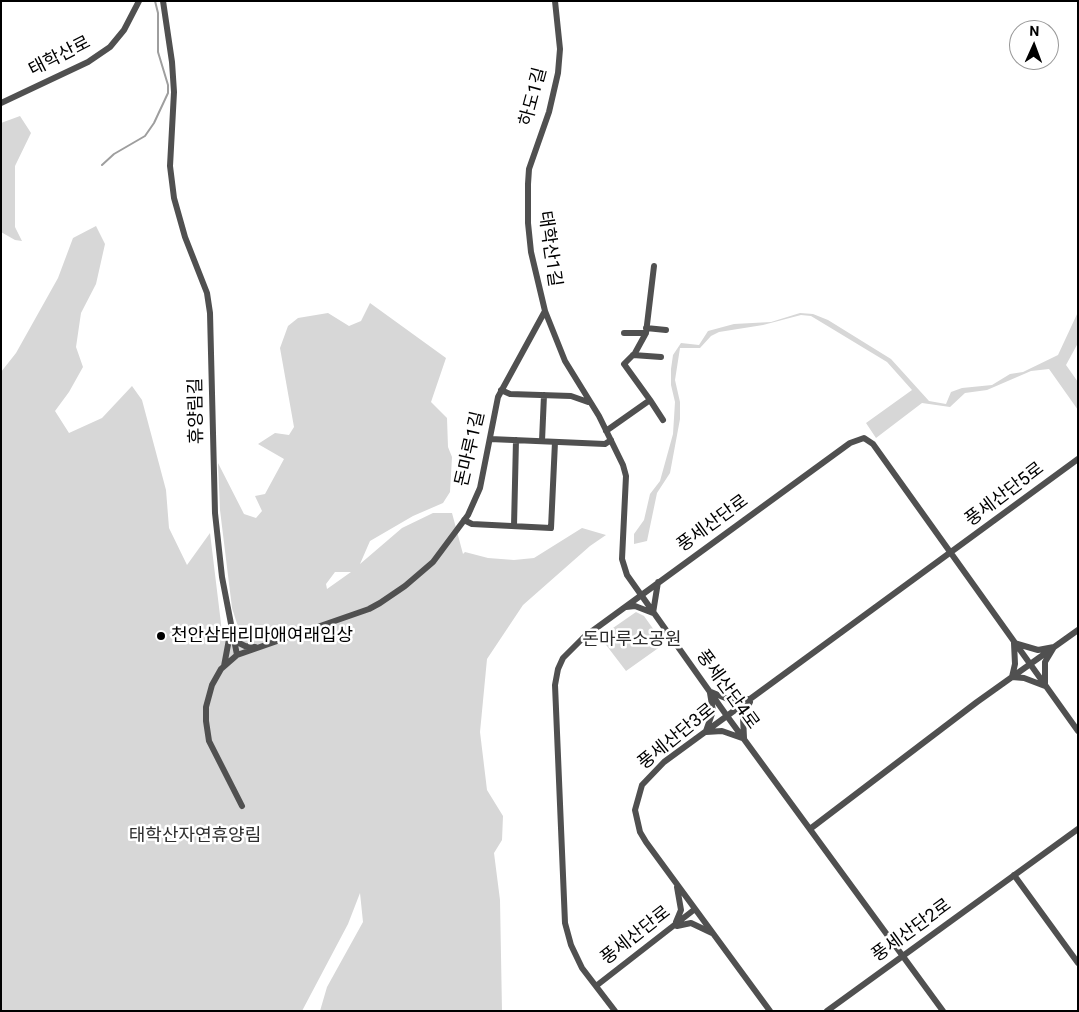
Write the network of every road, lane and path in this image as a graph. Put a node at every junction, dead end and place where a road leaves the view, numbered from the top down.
1 (139, 1) edge
2 (163, 1) edge
3 (555, 1) edge
4 (1, 103) edge
5 (528, 200) joint
6 (654, 266) dead end
7 (545, 311) junction
8 (666, 330) dead end
9 (646, 331) junction
10 (624, 333) dead end
11 (533, 334) junction
12 (554, 335) junction
13 (633, 355) junction
14 (661, 357) dead end
15 (577, 382) junction
16 (501, 390) junction
17 (544, 395) junction
18 (572, 396) junction
19 (650, 400) junction
20 (589, 402) junction
21 (663, 420) dead end
22 (606, 431) junction
23 (490, 439) junction
24 (516, 440) junction
25 (611, 440) junction
26 (542, 441) junction
27 (555, 442) junction
28 (1078, 460) edge
29 (464, 520) junction
30 (514, 526) junction
31 (950, 554) junction
32 (658, 582) junction
33 (640, 595) junction
34 (624, 607) junction
35 (653, 612) junction
36 (230, 623) junction
37 (1078, 630) edge
38 (232, 633) junction
39 (1014, 643) junction
40 (256, 647) junction
41 (1054, 647) junction
42 (237, 655) junction
43 (1029, 665) junction
44 (223, 667) junction
45 (1012, 677) junction
46 (1045, 686) junction
47 (710, 692) junction
48 (752, 699) junction
49 (727, 716) junction
50 (705, 732) junction
51 (1078, 732) edge
52 (744, 739) junction
53 (242, 806) dead end
54 (1078, 829) edge
55 (810, 830) junction
56 (1014, 875) junction
57 (676, 883) junction
58 (695, 909) junction
59 (673, 926) junction
60 (713, 933) junction
61 (903, 956) junction
62 (1078, 963) edge
63 (596, 986) junction
64 (615, 1011) edge
65 (770, 1011) edge
66 (827, 1011) edge
67 (943, 1011) edge

1 - 4 street, 태학산로
2 - 36 street, 휴양림길
3 - 5 street, 하도1길
5 - 7 street, 태학산1길
6 - 9 street
7 - 11 street, 돈마루1길
7 - 12 street, 풍세산단4로
8 - 9 street
9 - 10 street
9 - 13 street
11 - 12 street
11 - 16 street, 돈마루1길
12 - 15 street, 풍세산단4로
13 - 14 street
13 - 19 street
15 - 18 street
15 - 20 street, 풍세산단4로
16 - 17 street
16 - 23 street, 돈마루1길
17 - 18 street
17 - 26 street
18 - 20 street
19 - 21 street
19 - 22 street
20 - 22 street, 풍세산단4로
22 - 25 street, 풍세산단4로
23 - 24 street
23 - 29 street, 돈마루1길
24 - 26 street
24 - 30 street
25 - 27 street
25 - 33 street, 풍세산단4로
26 - 27 street
27 - 30 street
28 - 31 street, 풍세산단5로
29 - 30 street
29 - 40 street, 돈마루1길
31 - 32 street, 풍세산단로
31 - 39 street, 풍세산단로
31 - 48 street, 풍세산단3로
32 - 33 street, 풍세산단로
32 - 35 street
33 - 34 street, 풍세산단로
33 - 35 street, 풍세산단4로
34 - 35 street
34 - 63 street, 풍세산단로
35 - 47 street, 풍세산단4로
36 - 38 street, 휴양림길
36 - 44 street
37 - 41 street
38 - 40 street
38 - 42 street, 휴양림길
39 - 41 street
39 - 43 street, 풍세산단로
39 - 45 street
40 - 42 street, 돈마루1길
41 - 43 street
41 - 46 street
42 - 44 street
43 - 45 street
43 - 46 street, 풍세산단로
44 - 53 street
45 - 46 street
45 - 55 street
46 - 51 street, 풍세산단로
47 - 48 street
47 - 49 street, 풍세산단4로
47 - 50 street
48 - 49 street, 풍세산단3로
48 - 52 street
49 - 50 street, 풍세산단3로
49 - 52 street, 풍세산단4로
50 - 52 street
50 - 57 street, 풍세산단3로
52 - 55 street, 풍세산단4로
54 - 56 street, 풍세산단2로
55 - 61 street, 풍세산단4로
56 - 61 street, 풍세산단2로
56 - 62 street
57 - 58 street, 풍세산단3로
57 - 59 street
58 - 59 street, 풍세산단로
58 - 60 street, 풍세산단3로
59 - 60 street
59 - 63 street, 풍세산단로
60 - 65 street, 풍세산단3로
61 - 66 street, 풍세산단2로
61 - 67 street, 풍세산단4로
63 - 64 street, 풍세산단로

